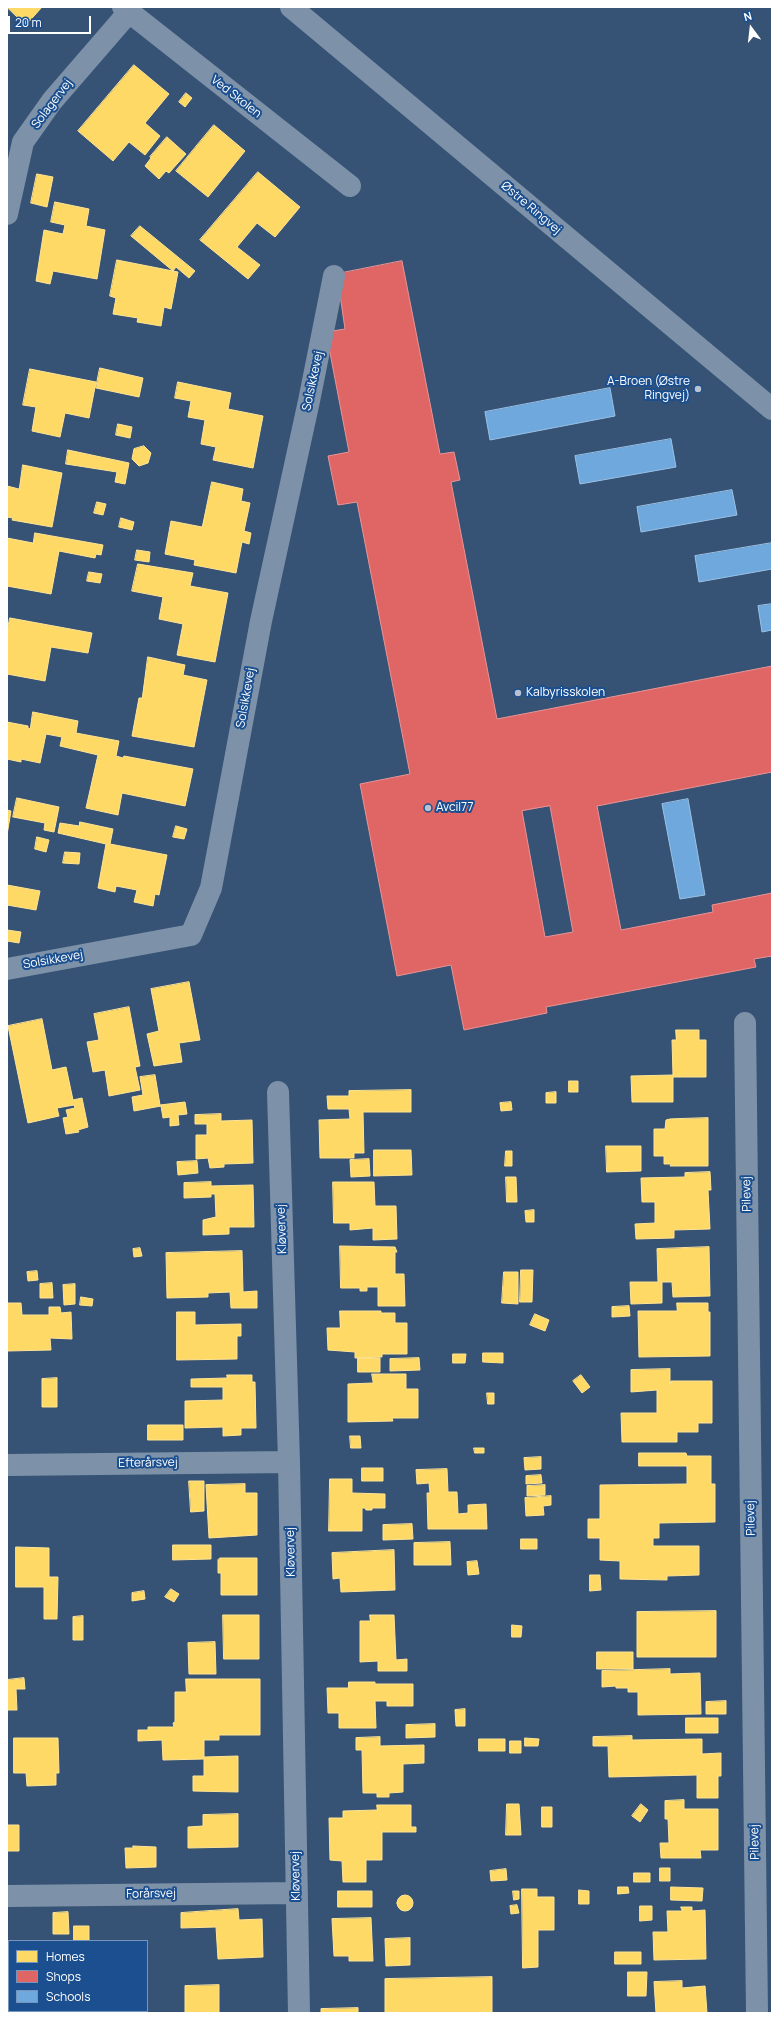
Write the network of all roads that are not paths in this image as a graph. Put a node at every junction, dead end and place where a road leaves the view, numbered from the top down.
1 (291, 7) edge
2 (126, 10) edge
3 (350, 186) dead end
4 (7, 214) edge
5 (334, 276) dead end
6 (772, 409) edge
7 (7, 969) edge
8 (745, 1023) dead end
9 (278, 1092) dead end
10 (289, 1462) junction
11 (7, 1465) edge
12 (296, 1893) junction
13 (7, 1896) edge
14 (299, 2013) edge
15 (757, 2013) edge

1 - 6 street, Østre Ringvej
2 - 3 street, Ved Skolen
2 - 4 street, Solagervej
5 - 7 street, Solsikkevej
8 - 15 street, Pilevej
9 - 10 street, Kløvervej
10 - 11 street, Efterårsvej
10 - 12 street, Kløvervej
12 - 13 street, Forårsvej
12 - 14 street, Kløvervej

